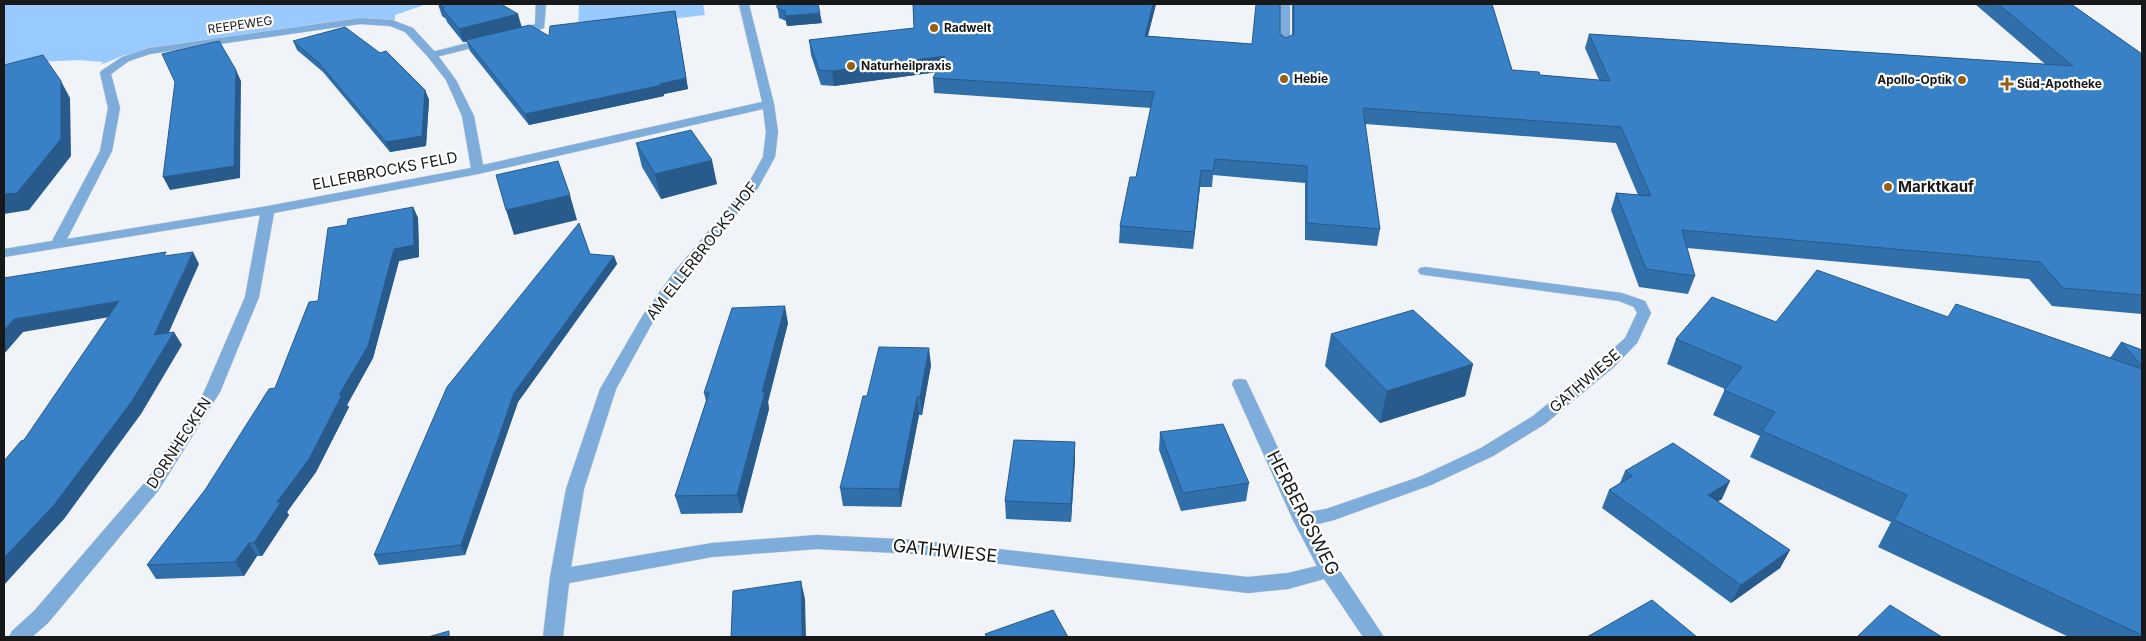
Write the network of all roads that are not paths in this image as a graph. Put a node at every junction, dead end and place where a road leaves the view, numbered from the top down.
1 (541, 4) edge
2 (744, 4) edge
3 (1285, 4) edge
4 (1285, 48) edge
5 (432, 55) junction
6 (768, 104) junction
7 (478, 170) junction
8 (268, 210) junction
9 (57, 245) junction
10 (4, 253) edge
11 (1425, 271) dead end
12 (1240, 384) dead end
13 (1302, 520) junction
14 (1329, 570) junction
15 (560, 577) junction
16 (19, 637) edge
17 (553, 637) edge
18 (1374, 637) edge

1 - 5 street
2 - 6 street, AM ELLERBROCKS HOF
3 - 4 street
5 - 7 street, REEPEWEG
5 - 9 street, REEPEWEG
6 - 7 street, ELLERBROCKS FELD
6 - 15 street, AM ELLERBROCKS HOF
7 - 8 street, ELLERBROCKS FELD
8 - 9 street, ELLERBROCKS FELD
8 - 16 street, DORNHECKEN
9 - 10 street, ELLERBROCKS FELD
11 - 13 street, GATHWIESE
12 - 13 street, HERBERGSWEG
13 - 14 street, HERBERGSWEG
14 - 15 street, GATHWIESE
14 - 18 street, HERBERGSWEG
15 - 17 street, AM ELLERBROCKS HOF

